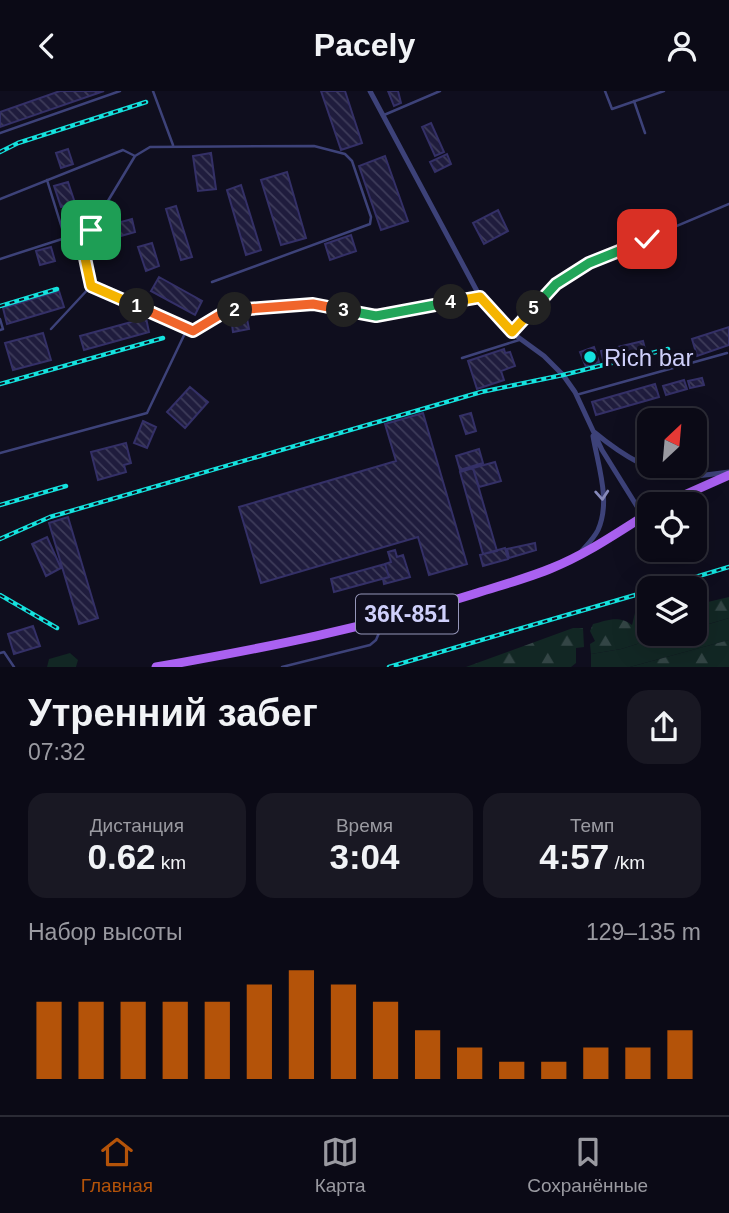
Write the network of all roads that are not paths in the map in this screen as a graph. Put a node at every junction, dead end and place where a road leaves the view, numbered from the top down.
1 (120, 91) edge
2 (153, 91) edge
3 (370, 91) edge
4 (440, 91) edge
5 (606, 91) edge
6 (664, 91) edge
7 (634, 101) junction
8 (384, 115) junction
9 (0, 132) edge
10 (645, 134) dead end
11 (173, 145) junction
12 (135, 156) junction
13 (47, 180) junction
14 (0, 199) edge
15 (729, 204) edge
16 (91, 230) junction
17 (65, 238) junction
18 (82, 244) junction
19 (0, 260) edge
20 (212, 282) dead end
21 (91, 286) junction
22 (480, 297) junction
23 (0, 319) edge
24 (187, 328) junction
25 (51, 329) dead end
26 (0, 330) edge
27 (512, 332) junction
28 (522, 339) junction
29 (727, 353) edge
30 (462, 358) dead end
31 (576, 395) junction
32 (591, 430) junction
33 (0, 453) edge
34 (729, 473) edge
35 (689, 492) edge
36 (637, 500) edge
37 (637, 520) edge
38 (579, 555) junction
39 (384, 621) junction
40 (0, 653) edge
41 (14, 667) edge
42 (156, 667) edge
43 (282, 667) edge

1 - 9 lane
2 - 11 lane
3 - 8 street
4 - 8 lane
5 - 7 lane
6 - 7 lane
7 - 10 lane
8 - 22 street
11 - 12 lane
11 - 20 lane
12 - 13 lane
12 - 16 lane
13 - 14 lane
13 - 17 lane
15 - 27 lane
16 - 17 lane
16 - 18 lane
17 - 18 lane
17 - 19 lane
18 - 21 lane
21 - 24 lane
21 - 25 lane
22 - 24 lane
22 - 27 street
23 - 26 lane
24 - 33 lane
27 - 28 street
28 - 30 lane
28 - 31 street
29 - 31 lane
31 - 32 street
32 - 34 street
32 - 36 street
32 -> 38 street
34 - 35 main road
37 - 38 main road, 36К-851
38 - 39 main road, 36К-851
39 - 42 main road, 36К-851
39 - 43 lane
40 - 41 lane

